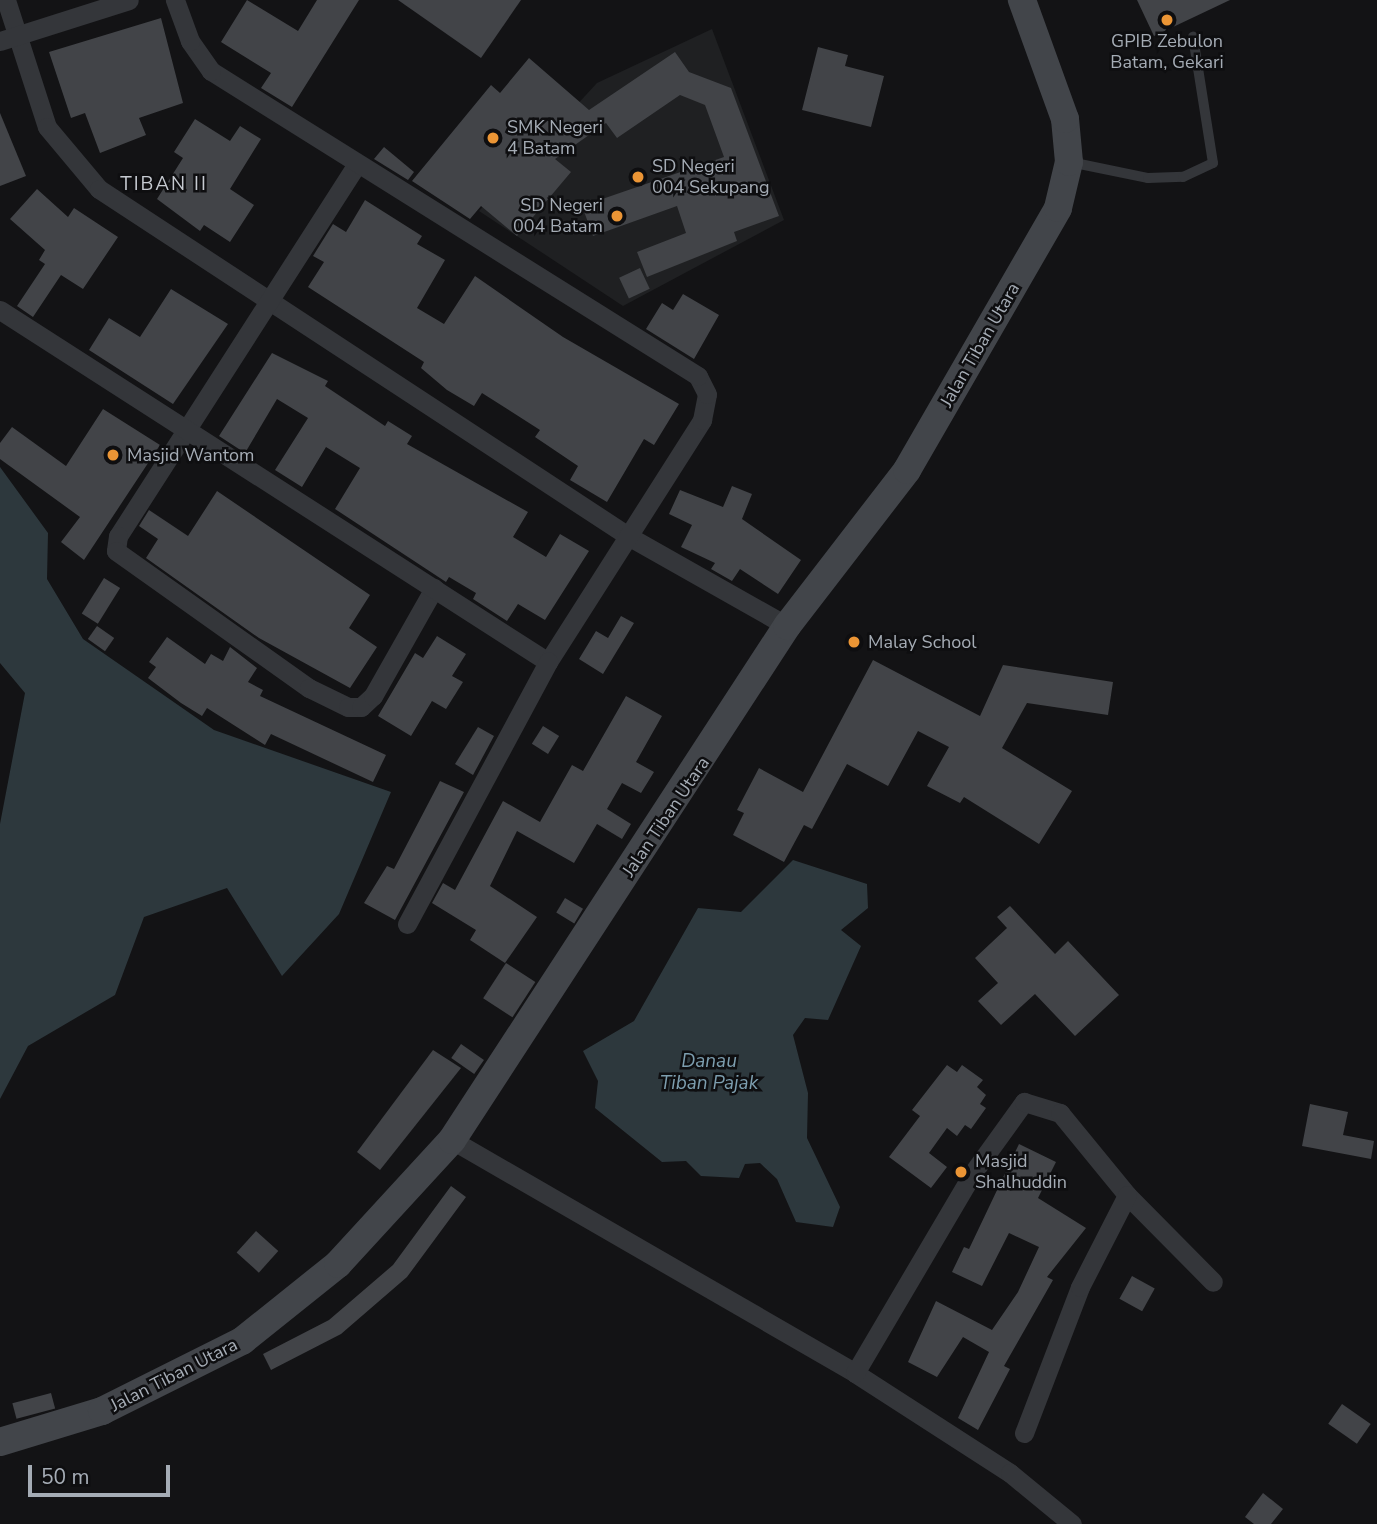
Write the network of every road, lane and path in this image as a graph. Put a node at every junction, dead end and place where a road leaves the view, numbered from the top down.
1 (6, 0) edge
2 (129, 0) edge
3 (175, 0) edge
4 (1022, 0) edge
5 (1193, 37) dead end
6 (8, 38) edge
7 (1069, 162) junction
8 (356, 164) junction
9 (268, 294) junction
10 (0, 310) edge
11 (187, 429) junction
12 (628, 537) junction
13 (434, 588) junction
14 (787, 626) junction
15 (548, 662) junction
16 (407, 924) dead end
17 (452, 1140) junction
18 (1127, 1195) junction
19 (1213, 1282) dead end
20 (855, 1373) junction
21 (1024, 1433) dead end
22 (0, 1442) edge
23 (1072, 1524) edge

1 - 6 street
2 - 6 street
3 - 8 street
4 - 7 street, Jalan Tiban Utara
5 - 7 lane
6 - 9 street
7 - 14 street, Jalan Tiban Utara
8 - 9 street
8 - 12 street
9 - 11 street
9 - 12 street
10 - 11 street
11 - 13 street
11 - 13 street
12 - 14 street
12 - 15 street
13 - 15 street
14 - 17 street, Jalan Tiban Utara
15 - 16 street
17 - 20 street
17 - 22 street, Jalan Tiban Utara
18 - 19 street
18 - 20 street
18 - 21 street
20 - 23 street

